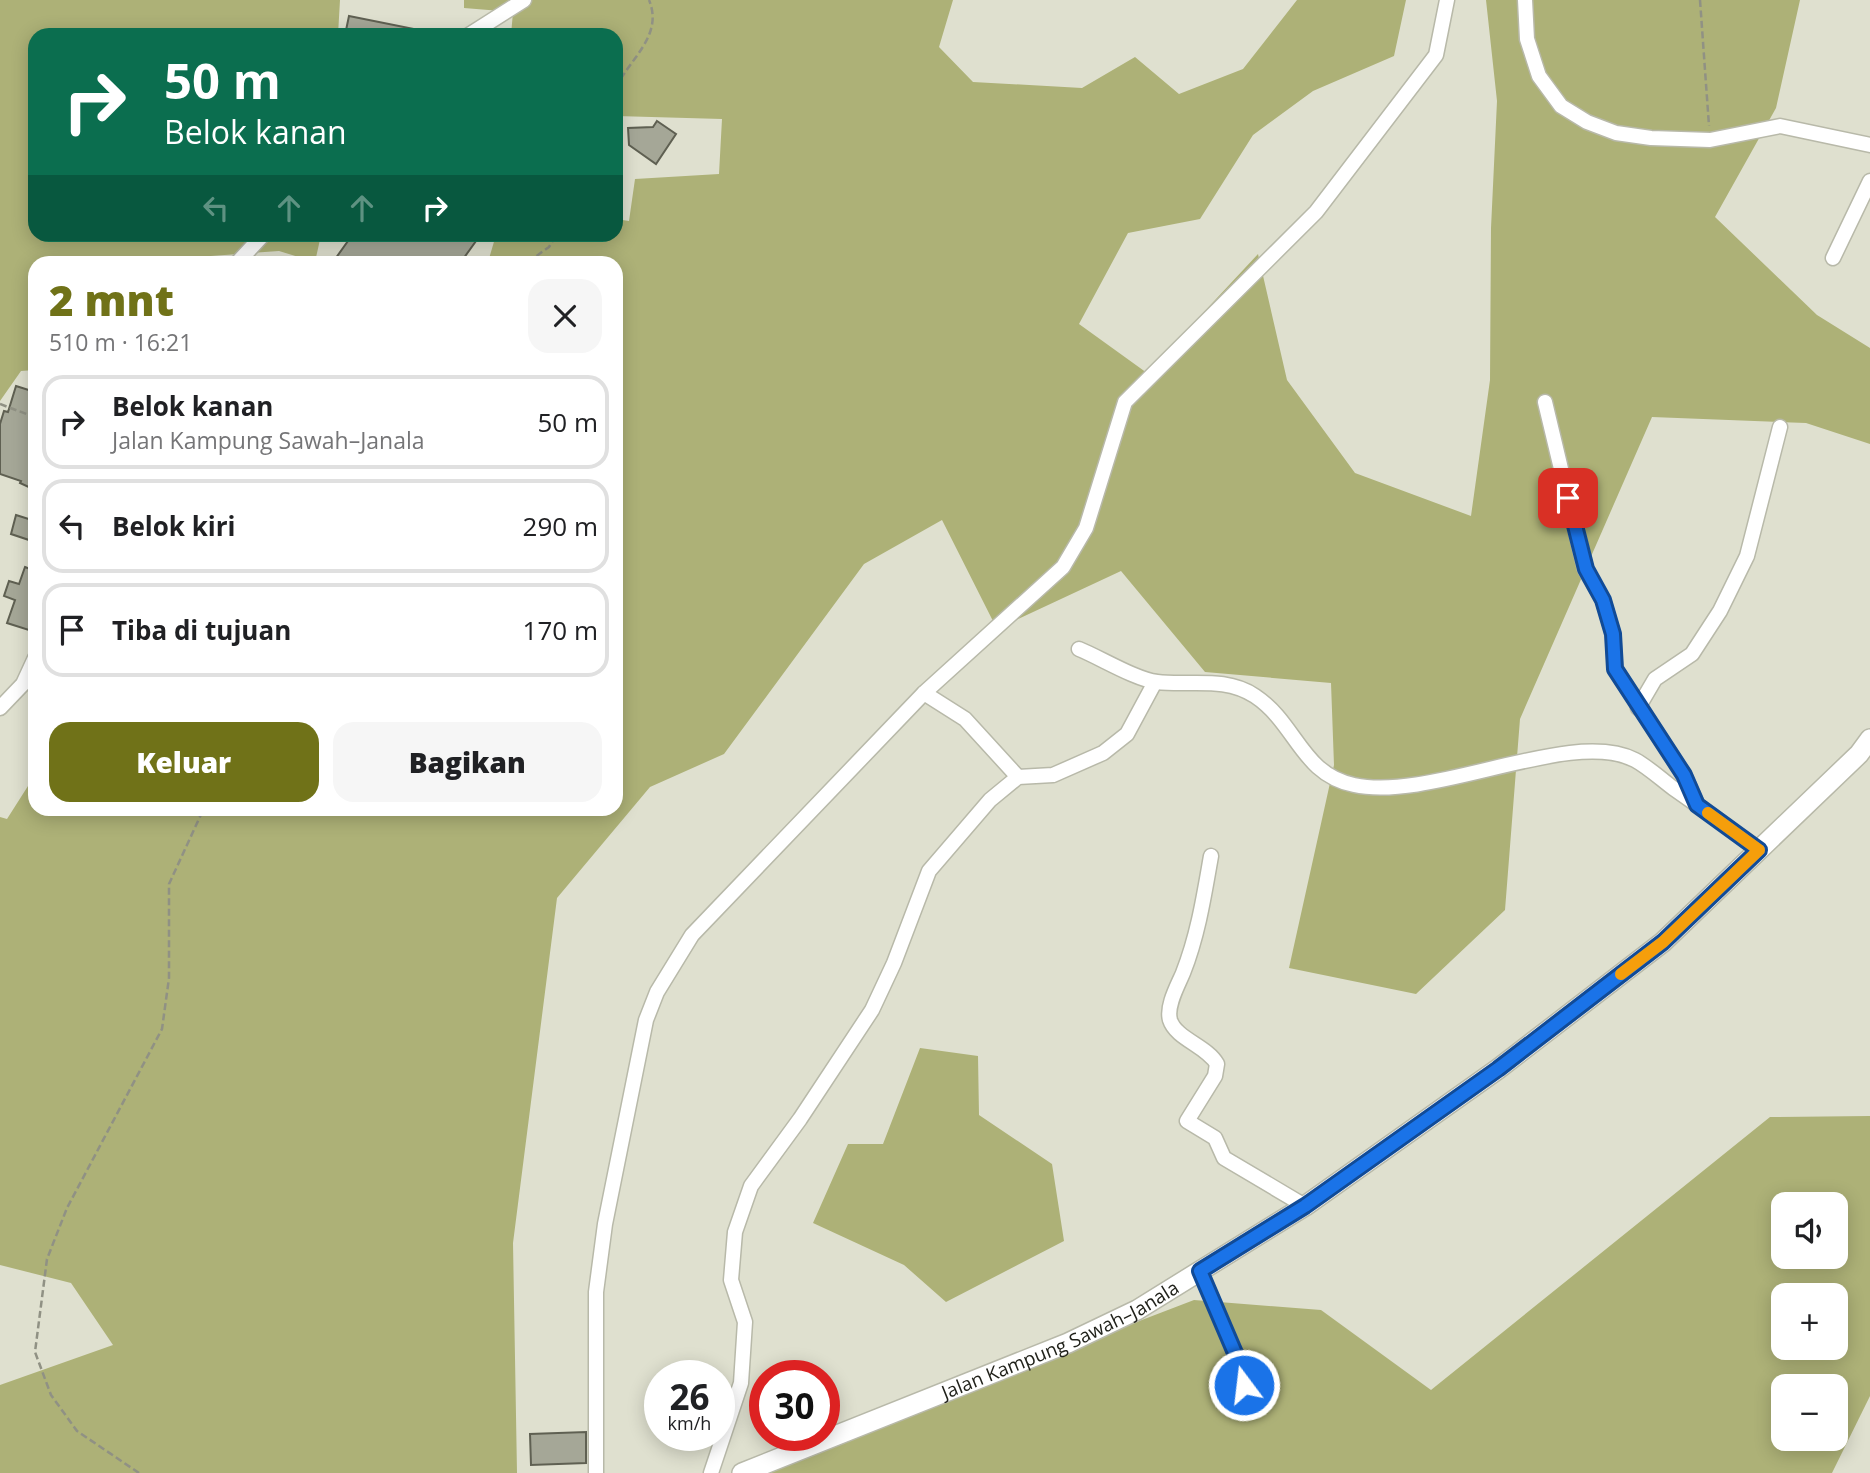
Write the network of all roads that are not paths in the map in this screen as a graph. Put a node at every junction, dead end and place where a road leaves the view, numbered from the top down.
1 (524, 0) edge
2 (1447, 0) edge
3 (1525, 0) edge
4 (480, 28) edge
5 (1870, 145) edge
6 (1870, 181) edge
7 (257, 242) edge
8 (244, 256) edge
9 (1833, 258) dead end
10 (1545, 402) dead end
11 (1780, 427) dead end
12 (1079, 649) dead end
13 (28, 673) edge
14 (1155, 682) junction
15 (924, 693) junction
16 (0, 708) edge
17 (1638, 708) junction
18 (1870, 739) edge
19 (1018, 777) junction
20 (1697, 805) junction
21 (1759, 850) junction
22 (1211, 856) dead end
23 (1305, 1206) junction
24 (1200, 1271) junction
25 (1246, 1402) dead end
26 (596, 1473) edge
27 (711, 1473) edge
28 (742, 1473) edge

1 - 4 street
2 - 15 street
3 - 5 street
6 - 9 street
7 - 8 street
10 - 17 street
11 - 17 street
12 - 14 street
13 - 16 street
14 - 19 street
14 - 20 street
15 - 19 street
15 - 26 street
17 - 20 street
18 - 21 main road, Jalan Kampung Sawah–Janala
19 - 27 street
20 - 21 street
21 - 23 main road, Jalan Kampung Sawah–Janala
22 - 23 street
23 - 24 main road, Jalan Kampung Sawah–Janala
24 - 25 street
24 - 28 main road, Jalan Kampung Sawah–Janala

